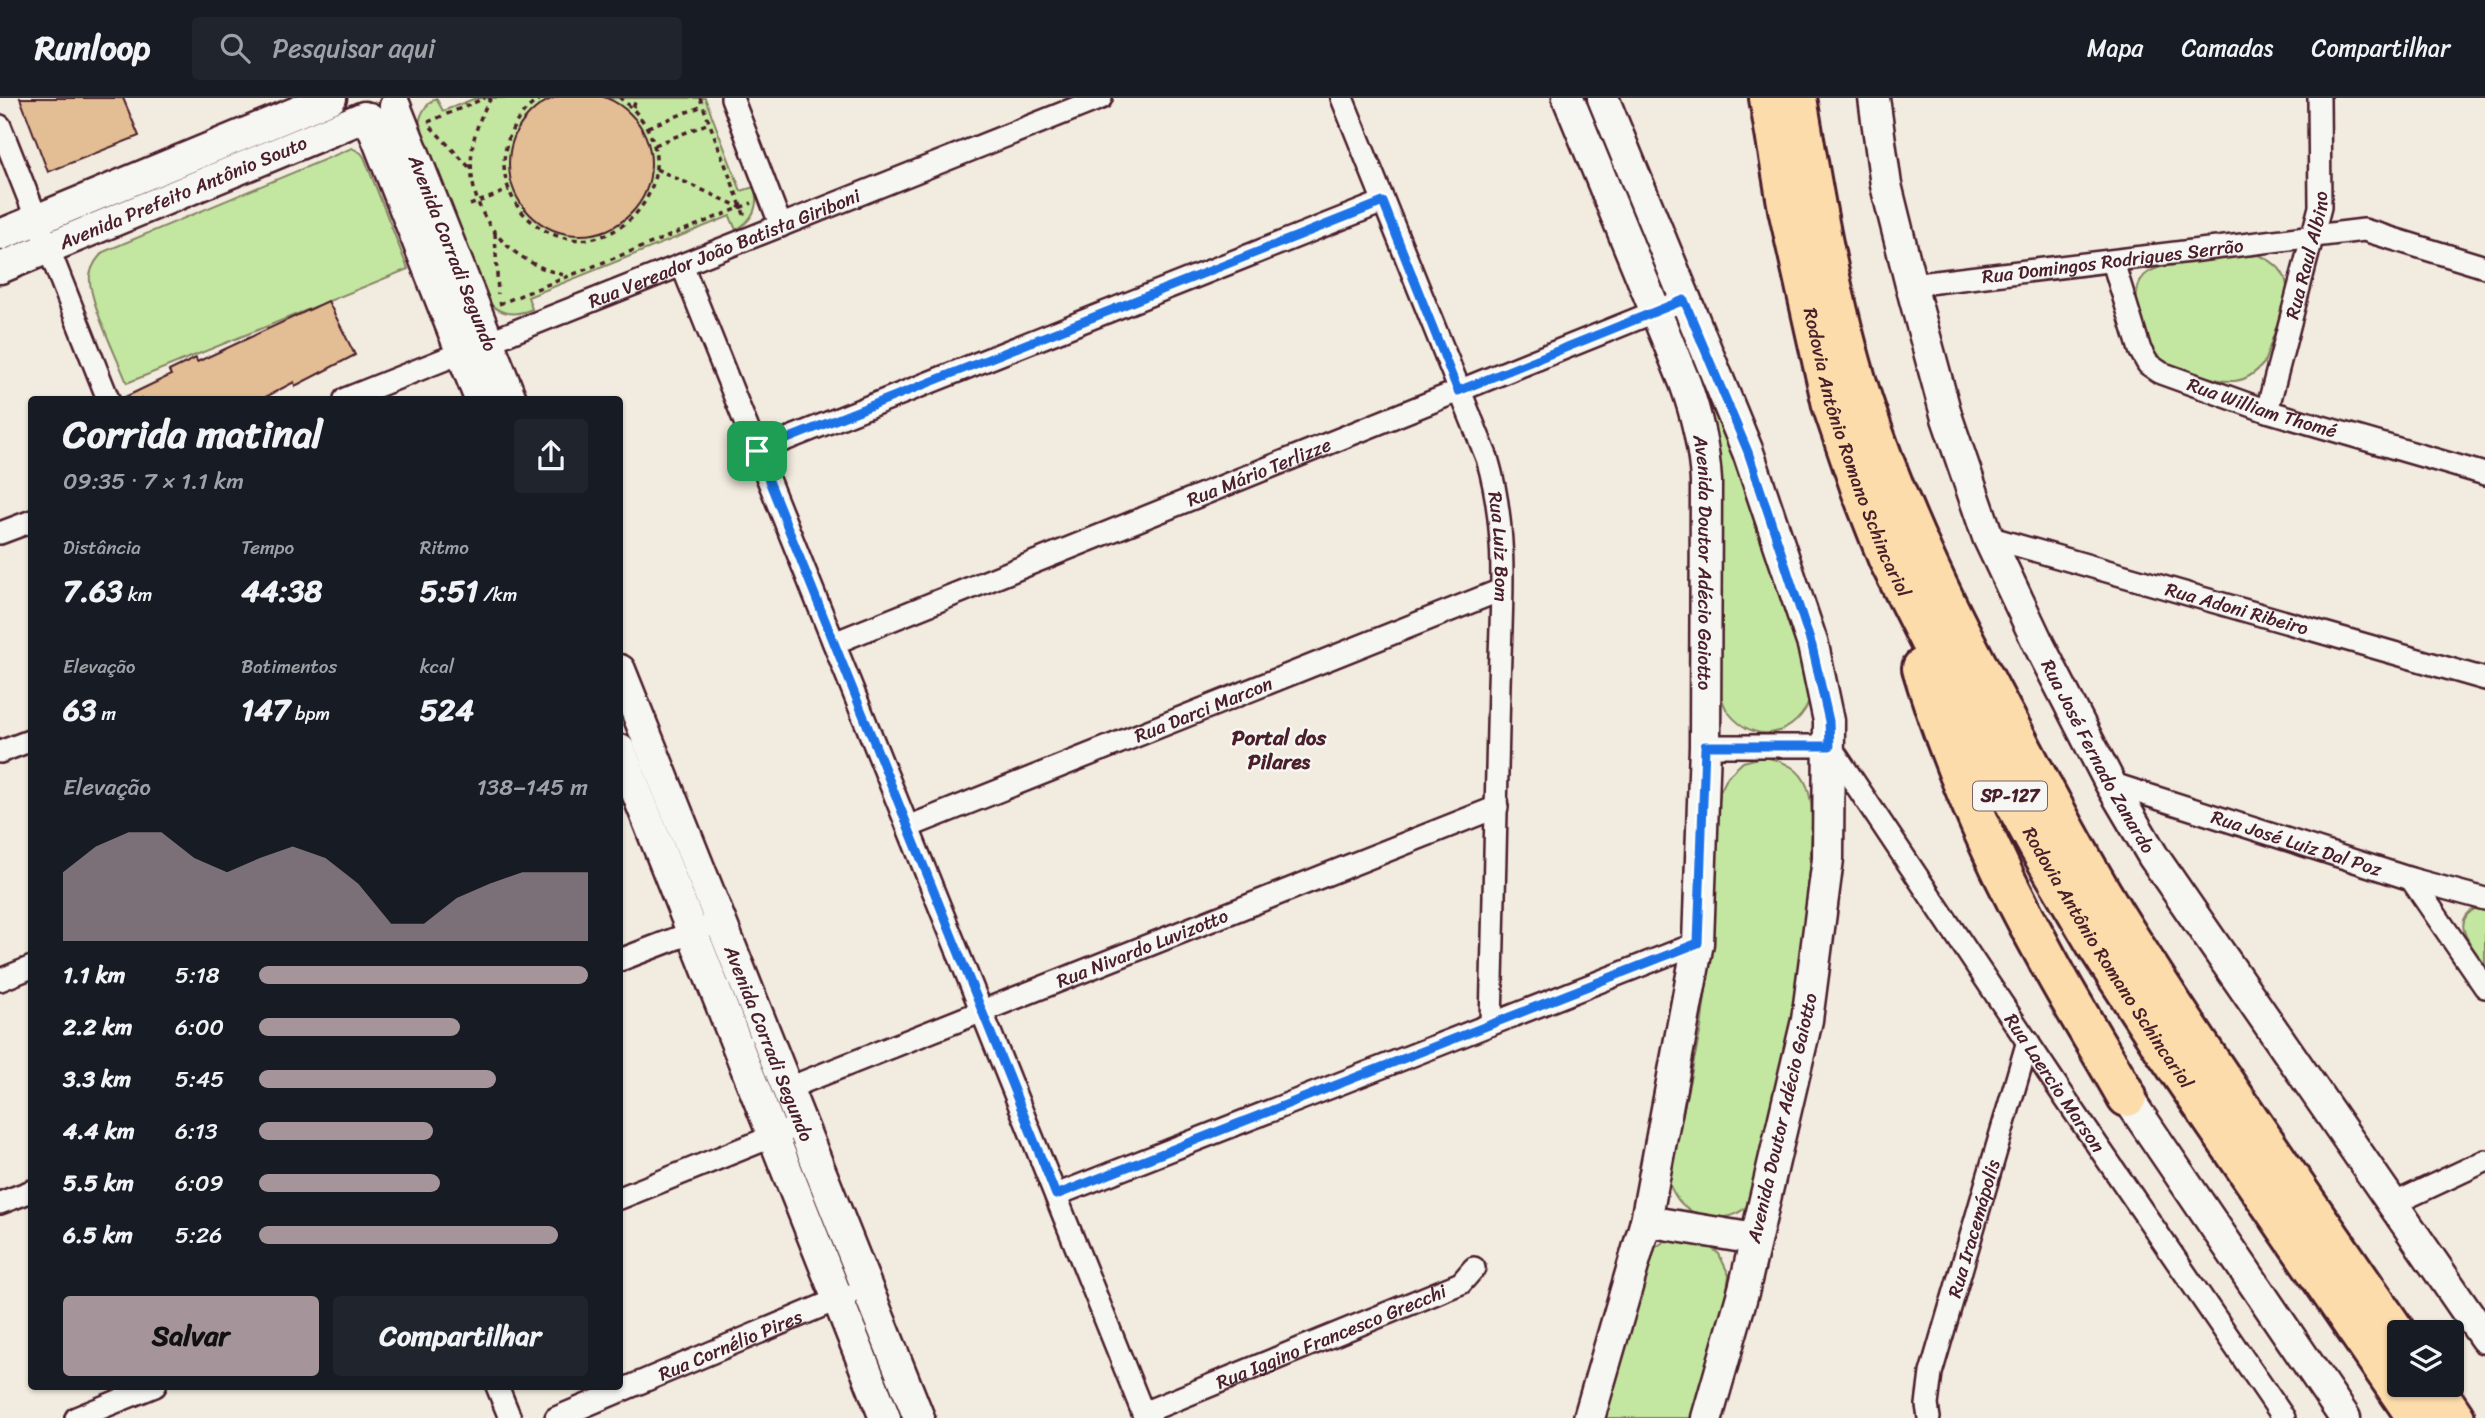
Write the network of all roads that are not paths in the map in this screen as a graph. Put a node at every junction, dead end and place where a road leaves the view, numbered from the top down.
1 (331, 98) edge
2 (732, 98) edge
3 (1101, 98) edge
4 (1342, 98) edge
5 (1569, 98) edge
6 (1603, 98) edge
7 (1769, 98) edge
8 (1797, 98) edge
9 (1874, 98) edge
10 (2319, 98) edge
11 (382, 105) edge
12 (0, 126) edge
13 (1383, 202) junction
14 (37, 220) junction
15 (781, 226) junction
16 (2314, 234) junction
17 (0, 235) edge
18 (48, 248) junction
19 (2113, 262) junction
20 (682, 265) junction
21 (2485, 267) edge
22 (0, 268) edge
23 (1911, 285) junction
24 (1684, 300) junction
25 (1656, 312) junction
26 (475, 348) junction
27 (1458, 391) junction
28 (107, 396) edge
29 (353, 396) edge
30 (480, 396) edge
31 (509, 396) edge
32 (2267, 411) junction
33 (757, 451) junction
34 (2485, 474) edge
35 (28, 522) edge
36 (0, 533) edge
37 (1988, 537) junction
38 (1888, 559) junction
39 (1501, 590) junction
40 (834, 643) junction
41 (2485, 679) edge
42 (623, 687) edge
43 (631, 731) edge
44 (28, 742) edge
45 (1705, 746) junction
46 (1830, 746) junction
47 (0, 752) edge
48 (623, 758) edge
49 (2110, 783) junction
50 (1497, 807) junction
51 (908, 827) junction
52 (2411, 879) junction
53 (2485, 898) edge
54 (719, 922) junction
55 (691, 932) junction
56 (1698, 943) junction
57 (623, 959) edge
58 (28, 969) edge
59 (0, 980) edge
60 (2485, 987) edge
61 (982, 1012) junction
62 (1491, 1024) junction
63 (2028, 1041) junction
64 (786, 1089) junction
65 (2127, 1097) joint
66 (801, 1125) junction
67 (773, 1136) junction
68 (2485, 1161) edge
69 (28, 1192) edge
70 (1056, 1195) junction
71 (623, 1197) edge
72 (0, 1203) edge
73 (2393, 1204) junction
74 (1646, 1221) junction
75 (1755, 1239) junction
76 (1474, 1268) dead end
77 (866, 1288) junction
78 (838, 1299) junction
79 (2388, 1320) edge
80 (2485, 1338) edge
81 (147, 1390) edge
82 (500, 1390) edge
83 (622, 1390) edge
84 (623, 1390) edge
85 (2441, 1397) edge
86 (102, 1413) edge
87 (1144, 1416) edge
88 (76, 1418) edge
89 (510, 1418) edge
90 (556, 1418) edge
91 (886, 1418) edge
92 (919, 1418) edge
93 (1589, 1418) edge
94 (1707, 1418) edge
95 (1929, 1418) edge
96 (2284, 1418) edge
97 (2345, 1418) edge
98 (2417, 1418) edge
99 (2455, 1418) edge

1 - 14 street, Avenida Prefeito Antônio Souto
2 - 15 street
3 - 15 street, Rua Vereador João Batista Giriboni
4 - 13 street, Rua Luiz Bom
5 - 25 street, Avenida Doutor Adécio Gaiotto
6 - 24 street, Avenida Doutor Adécio Gaiotto
7 - 38 highway, Rodovia Antônio Romano Schincariol / SP-127
8 - 79 highway, Rodovia Antônio Romano Schincariol / SP-127
9 - 23 street, Rua José Fernado Zanardo
10 - 16 street, Rua Raul Albino
11 - 18 street, Avenida Prefeito Antônio Souto
11 - 26 street, Avenida Corradi Segundo
12 - 14 street
13 - 27 street, Rua Luiz Bom
13 - 33 street
14 - 17 street, Avenida Prefeito Antônio Souto
14 - 18 street
15 - 20 street, Rua Vereador João Batista Giriboni
16 - 19 street, Rua Domingos Rodrigues Serrão
16 - 21 street, Rua Domingos Rodrigues Serrão
16 - 32 street, Rua Raul Albino
18 - 22 street, Avenida Prefeito Antônio Souto
18 - 28 street
19 - 23 street, Rua Domingos Rodrigues Serrão
19 - 32 street, Rua William Thomé
20 - 26 street, Rua Vereador João Batista Giriboni
20 - 33 street
23 - 37 street, Rua José Fernado Zanardo
24 - 25 street, Rua Mário Terlizze
24 - 46 street, Avenida Doutor Adécio Gaiotto
25 - 27 street, Rua Mário Terlizze
25 - 45 street, Avenida Doutor Adécio Gaiotto
26 - 29 street, Rua Vereador João Batista Giriboni
26 - 30 street, Avenida Corradi Segundo
26 - 31 street, Avenida Corradi Segundo
27 - 39 street, Rua Luiz Bom
27 - 40 street, Rua Mário Terlizze
32 - 34 street, Rua William Thomé
33 - 40 street
35 - 36 street
37 - 41 street, Rua Adoni Ribeiro
37 - 49 street, Rua José Fernado Zanardo
38 - 65 highway
38 - 98 highway, Rodovia Antônio Romano Schincariol / SP-127
39 - 50 street, Rua Luiz Bom
39 - 51 street, Rua Darci Marcon
40 - 51 street
42 - 43 street, Avenida Corradi Segundo
43 - 54 street, Avenida Corradi Segundo
44 - 47 street
45 - 46 street
45 - 56 street, Avenida Doutor Adécio Gaiotto
46 - 63 street, Rua Laercio Marson
46 - 75 street, Avenida Doutor Adécio Gaiotto
48 - 55 street, Avenida Corradi Segundo
49 - 52 street, Rua José Luiz Dal Poz
49 - 73 street, Rua José Fernado Zanardo
50 - 61 street, Rua Nivardo Luvizotto
50 - 62 street, Rua Luiz Bom
51 - 61 street
52 - 53 street, Rua José Luiz Dal Poz
52 - 60 street
54 - 55 street
54 - 64 street, Avenida Corradi Segundo
55 - 57 street
55 - 67 street, Avenida Corradi Segundo
56 - 62 street
56 - 74 street, Avenida Doutor Adécio Gaiotto
58 - 59 street
61 - 64 street, Rua Nivardo Luvizotto
61 - 70 street
62 - 70 street
63 - 95 street, Rua Iracemápolis
63 - 96 street, Rua Laercio Marson
64 - 66 street, Avenida Corradi Segundo
65 - 97 street
66 - 67 street
66 - 77 street, Avenida Corradi Segundo
67 - 71 street
67 - 78 street, Avenida Corradi Segundo
68 - 73 street
69 - 72 street
70 - 87 street
73 - 80 street, Rua José Fernado Zanardo
74 - 75 street
74 - 93 street, Avenida Doutor Adécio Gaiotto
75 - 94 street, Avenida Doutor Adécio Gaiotto
76 - 87 street, Rua Iggino Francesco Grecchi
77 - 78 street, Rua Cornélio Pires
77 - 92 street, Avenida Corradi Segundo
78 - 84 street, Rua Cornélio Pires
78 - 91 street, Avenida Corradi Segundo
81 - 86 street
82 - 89 street
83 - 90 street, Rua Cornélio Pires
85 - 99 highway
86 - 88 street

